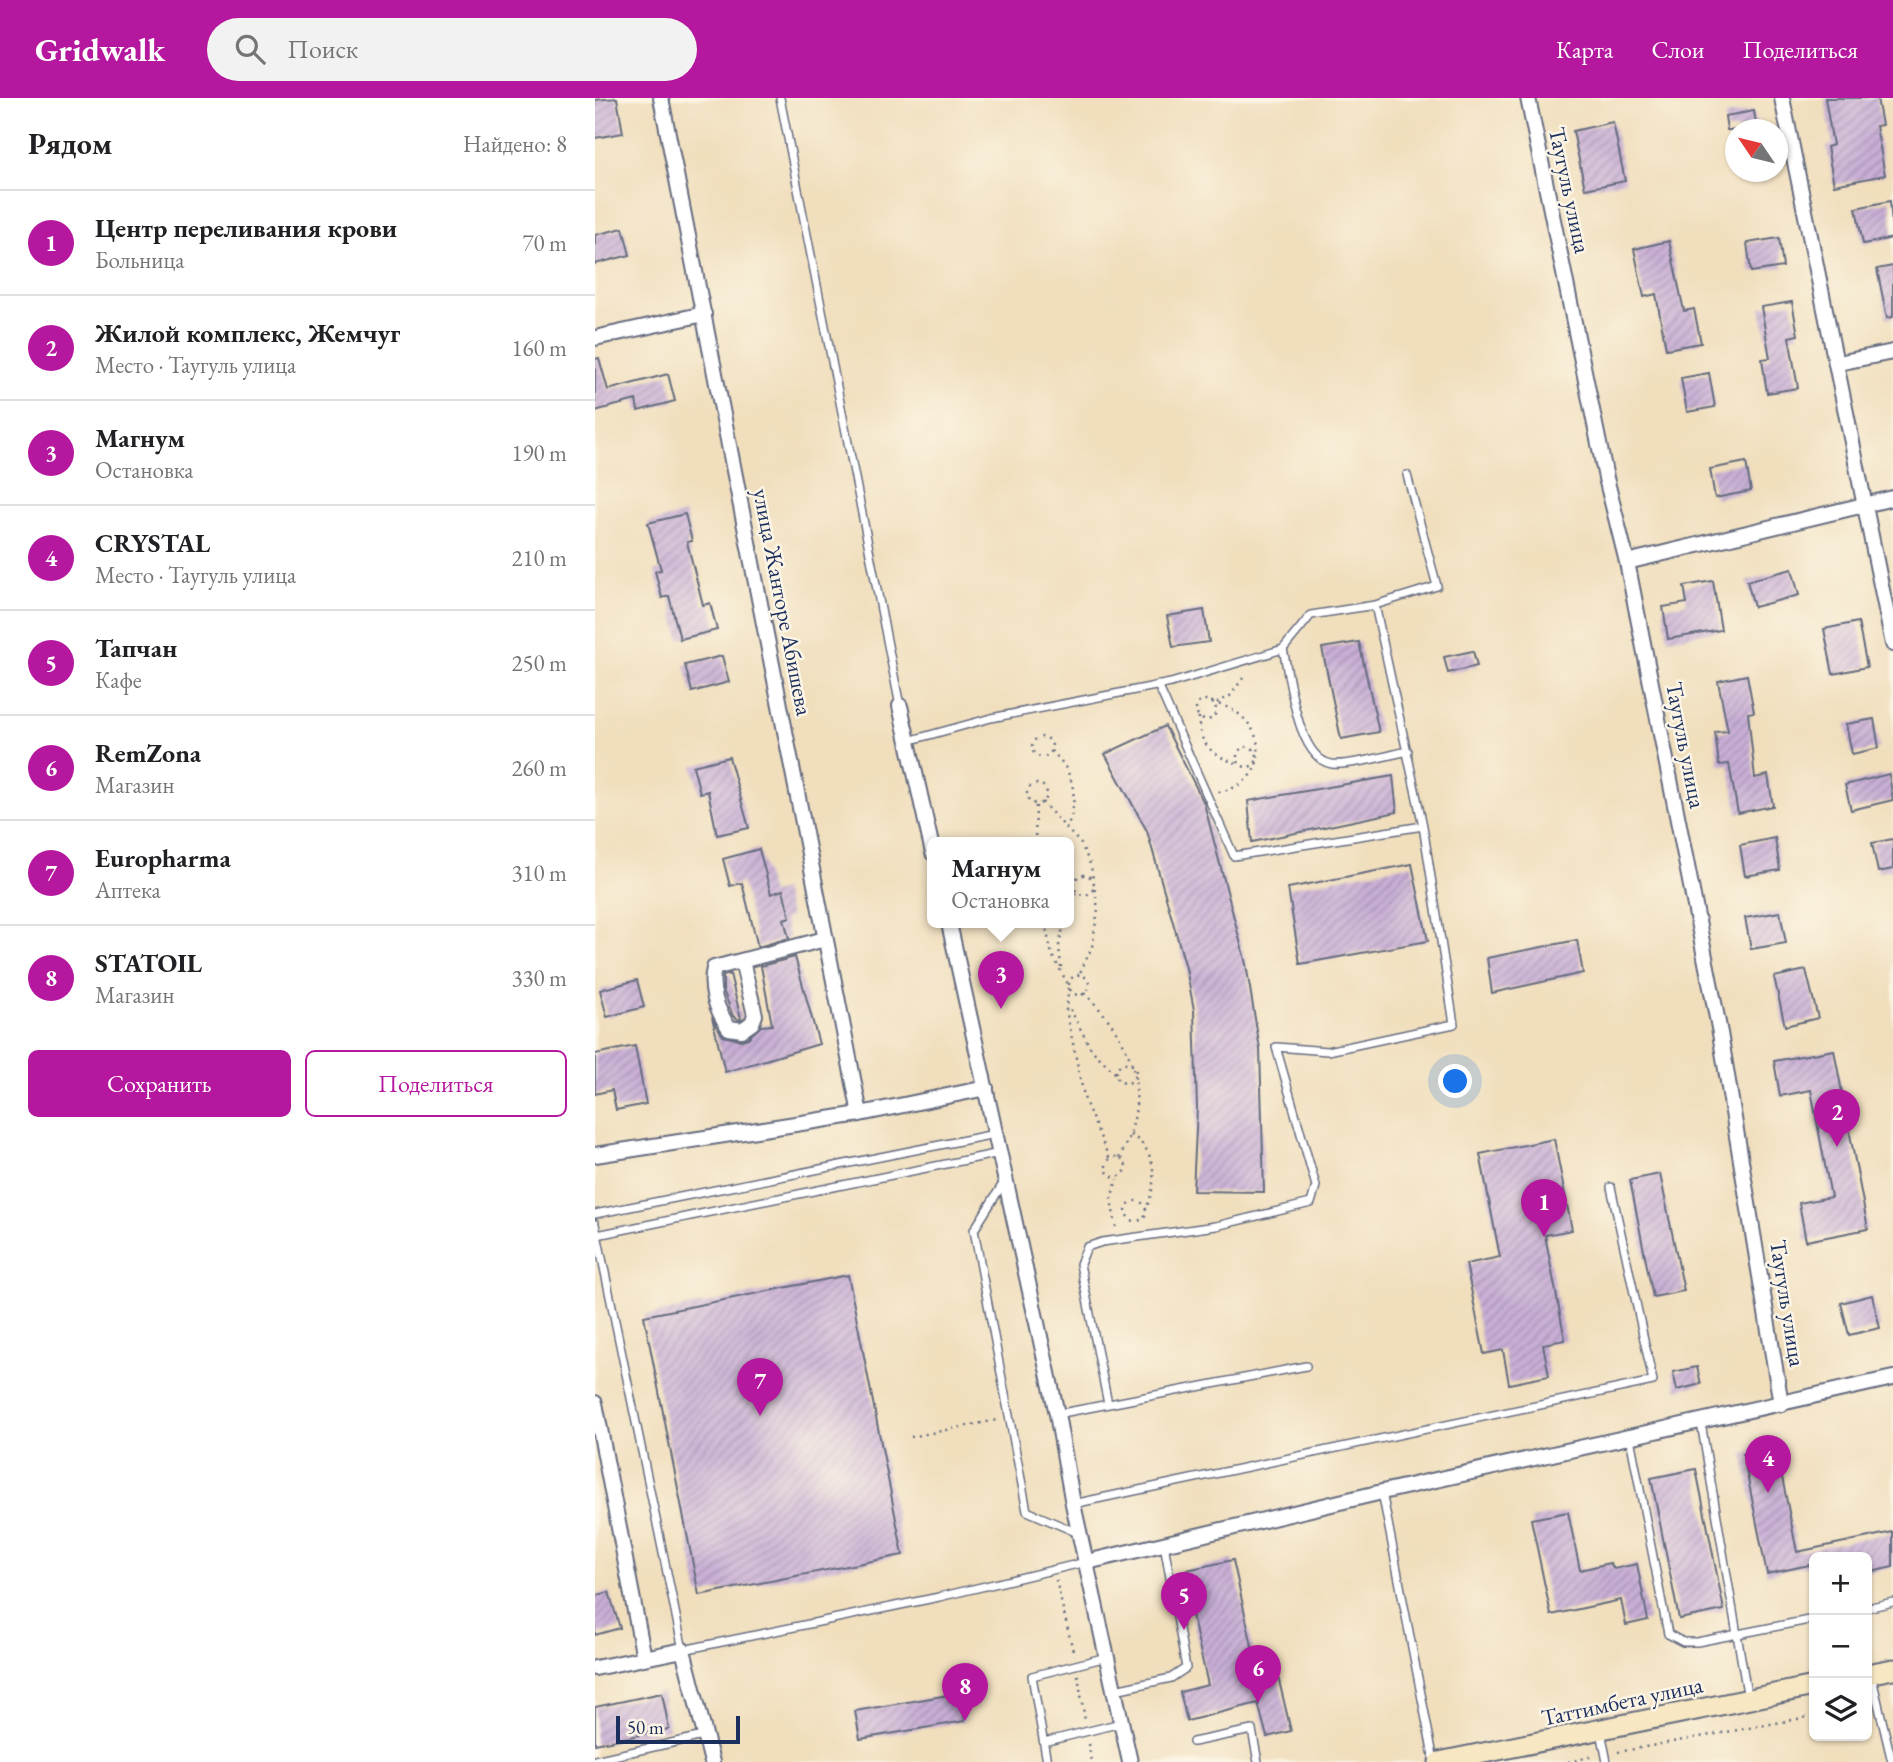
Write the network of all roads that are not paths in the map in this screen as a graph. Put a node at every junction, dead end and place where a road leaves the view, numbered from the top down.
1 (661, 98) edge
2 (780, 98) edge
3 (1528, 98) edge
4 (1782, 98) edge
5 (705, 314) junction
6 (595, 338) edge
7 (1893, 352) edge
8 (1838, 363) junction
9 (1407, 475) dead end
10 (1893, 498) edge
11 (1866, 505) junction
12 (1627, 562) junction
13 (1375, 605) junction
14 (1893, 644) edge
15 (1283, 649) junction
16 (1158, 685) junction
17 (900, 706) joint
18 (908, 741) junction
19 (1408, 751) junction
20 (1423, 827) junction
21 (929, 837) edge
22 (950, 928) edge
23 (825, 939) junction
24 (742, 961) junction
25 (986, 1088) junction
26 (860, 1114) junction
27 (996, 1134) junction
28 (999, 1153) junction
29 (595, 1155) edge
30 (1006, 1179) junction
31 (1611, 1187) dead end
32 (595, 1214) edge
33 (595, 1224) edge
34 (597, 1235) junction
35 (1306, 1366) dead end
36 (1893, 1378) edge
37 (595, 1403) edge
38 (1108, 1404) junction
39 (1781, 1404) junction
40 (1057, 1414) junction
41 (1701, 1423) junction
42 (1630, 1438) junction
43 (1382, 1492) junction
44 (1073, 1504) junction
45 (1081, 1535) junction
46 (1164, 1544) junction
47 (1087, 1562) junction
48 (1893, 1602) edge
49 (1872, 1607) edge
50 (1809, 1620) edge
51 (1737, 1635) junction
52 (683, 1650) junction
53 (1107, 1657) junction
54 (644, 1658) junction
55 (595, 1668) edge
56 (1893, 1669) edge
57 (1872, 1673) edge
58 (1870, 1678) edge
59 (1809, 1687) edge
60 (1114, 1690) junction
61 (1748, 1700) junction
62 (1121, 1723) junction
63 (1601, 1731) junction
64 (703, 1736) junction
65 (1044, 1742) junction
66 (1193, 1742) dead end
67 (1607, 1758) edge
68 (595, 1760) edge
69 (712, 1762) edge
70 (1047, 1762) edge
71 (1130, 1762) edge
72 (1258, 1762) edge
73 (1437, 1762) edge
74 (1892, 1762) edge

1 - 5 street, улица Жанторе Абишева
2 - 17 lane
3 - 12 street, Таугуль улица
4 - 8 street
5 - 6 street
5 - 23 street, улица Жанторе Абишева
7 - 8 street
8 - 11 street
9 - 13 lane
10 - 11 street
11 - 12 street
11 - 14 street
12 - 39 street, Таугуль улица
13 - 15 lane
13 - 19 lane
15 - 16 lane
15 - 19 lane
16 - 18 lane
16 - 20 lane
17 - 18 street
18 - 21 street
19 - 20 lane
20 - 38 lane
22 - 25 street
23 - 24 street
23 - 26 street, улица Жанторе Абишева
24 - 24 street
25 - 26 street
25 - 27 street
26 - 29 street
27 - 28 street
27 - 32 lane
28 - 30 street
28 - 34 lane
30 - 40 street
30 - 45 lane
31 - 44 lane
33 - 34 lane
34 - 52 lane
35 - 38 lane
36 - 39 street
37 - 54 street
38 - 40 lane
39 - 41 street
40 - 44 street
41 - 42 street
41 - 51 lane
42 - 43 street
42 - 51 lane
43 - 46 street
43 - 73 lane
44 - 45 street
45 - 47 street
46 - 47 street
46 - 60 lane
47 - 52 lane
47 - 53 street
48 - 49 lane
50 - 51 lane
51 - 61 lane
52 - 54 street
52 - 64 street
53 - 60 street
53 - 65 lane
54 - 55 street
56 - 57 main road
58 - 74 lane
59 - 61 main road, Таттимбета улица
60 - 62 street
61 - 63 main road, Таттимбета улица
62 - 65 lane
62 - 71 street
63 - 67 lane
63 - 73 main road, Таттимбета улица
64 - 68 lane
64 - 69 street
65 - 70 lane
66 - 72 lane

